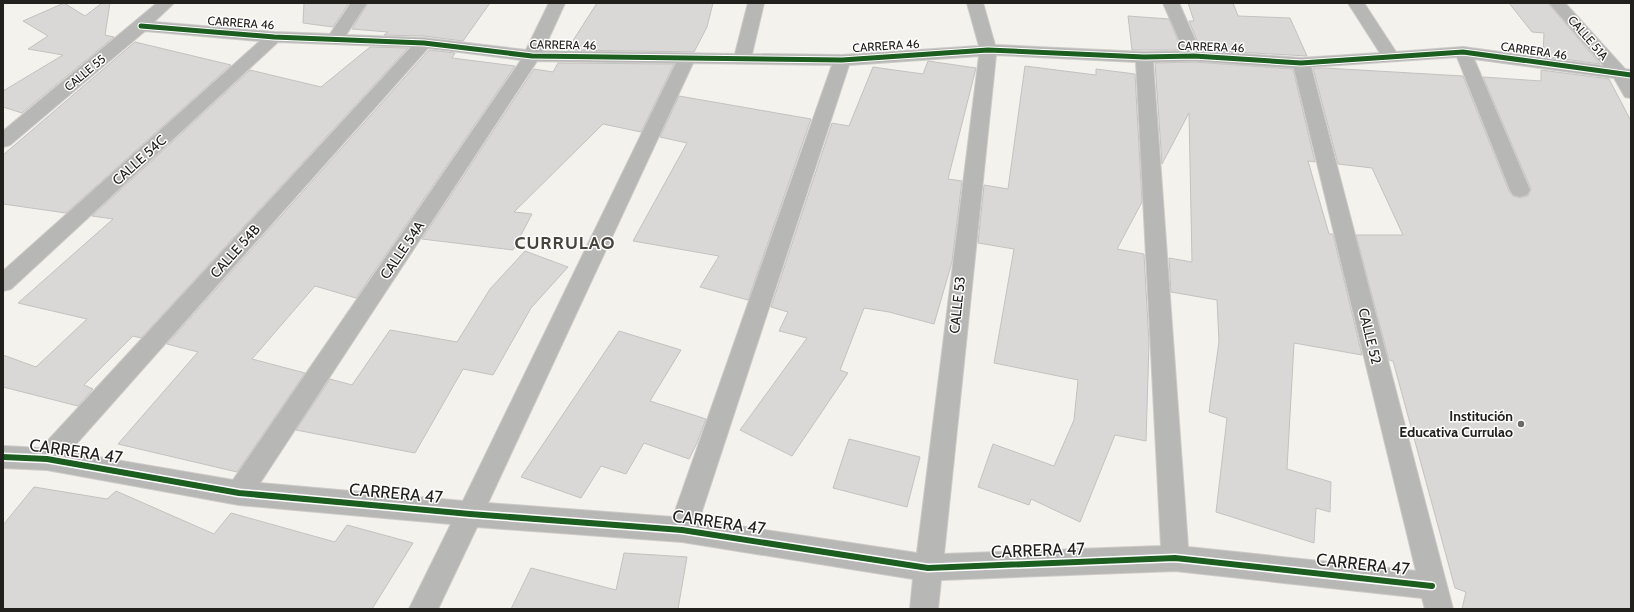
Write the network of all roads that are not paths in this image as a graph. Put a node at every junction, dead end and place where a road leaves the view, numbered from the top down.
1 (166, 3) edge
2 (359, 3) edge
3 (557, 3) edge
4 (756, 3) edge
5 (975, 3) edge
6 (1171, 3) edge
7 (1356, 3) edge
8 (1557, 3) edge
9 (141, 26) junction
10 (274, 37) junction
11 (335, 38) junction
12 (424, 43) junction
13 (988, 50) junction
14 (1463, 52) junction
15 (532, 56) junction
16 (1194, 56) junction
17 (1391, 56) junction
18 (1144, 57) junction
19 (687, 58) junction
20 (742, 59) junction
21 (842, 60) junction
22 (1301, 63) junction
23 (1625, 74) edge
24 (1631, 93) edge
25 (3, 141) edge
26 (1520, 190) dead end
27 (3, 283) edge
28 (3, 457) edge
29 (47, 459) junction
30 (240, 493) junction
31 (470, 514) junction
32 (682, 530) junction
33 (1175, 558) junction
34 (928, 568) junction
35 (1436, 598) edge
36 (423, 609) edge
37 (924, 609) edge

1 - 9 street, CALLE 55
2 - 11 street
3 - 15 street, CALLE 54A
4 - 20 street
5 - 13 street, CALLE 53
6 - 16 street
7 - 17 street
8 - 23 street, CALLE 51A
9 - 10 street, CARRERA 46
9 - 25 street, CALLE 55
10 - 11 street, CARRERA 46
10 - 27 street, CALLE 54C
11 - 12 street, CARRERA 46
12 - 15 street, CARRERA 46
12 - 29 street, CALLE 54B
13 - 18 street, CARRERA 46
13 - 21 street, CARRERA 46
13 - 34 street, CALLE 53
14 - 17 street, CARRERA 46
14 - 23 street, CARRERA 46
14 - 26 street
15 - 19 street, CARRERA 46
15 - 30 street, CALLE 54A
16 - 18 street, CARRERA 46
16 - 22 street, CARRERA 46
17 - 22 street, CARRERA 46
18 - 33 street
19 - 20 street, CARRERA 46
19 - 31 street
20 - 21 street, CARRERA 46
21 - 32 street
22 - 35 street, CALLE 52
23 - 24 street, CALLE 51A
28 - 29 street, CARRERA 47
29 - 30 street, CARRERA 47
30 - 31 street, CARRERA 47
31 - 32 street, CARRERA 47
31 - 36 street
32 - 34 street, CARRERA 47
33 - 34 street, CARRERA 47
33 - 35 street, CARRERA 47
34 - 37 street, CALLE 53

